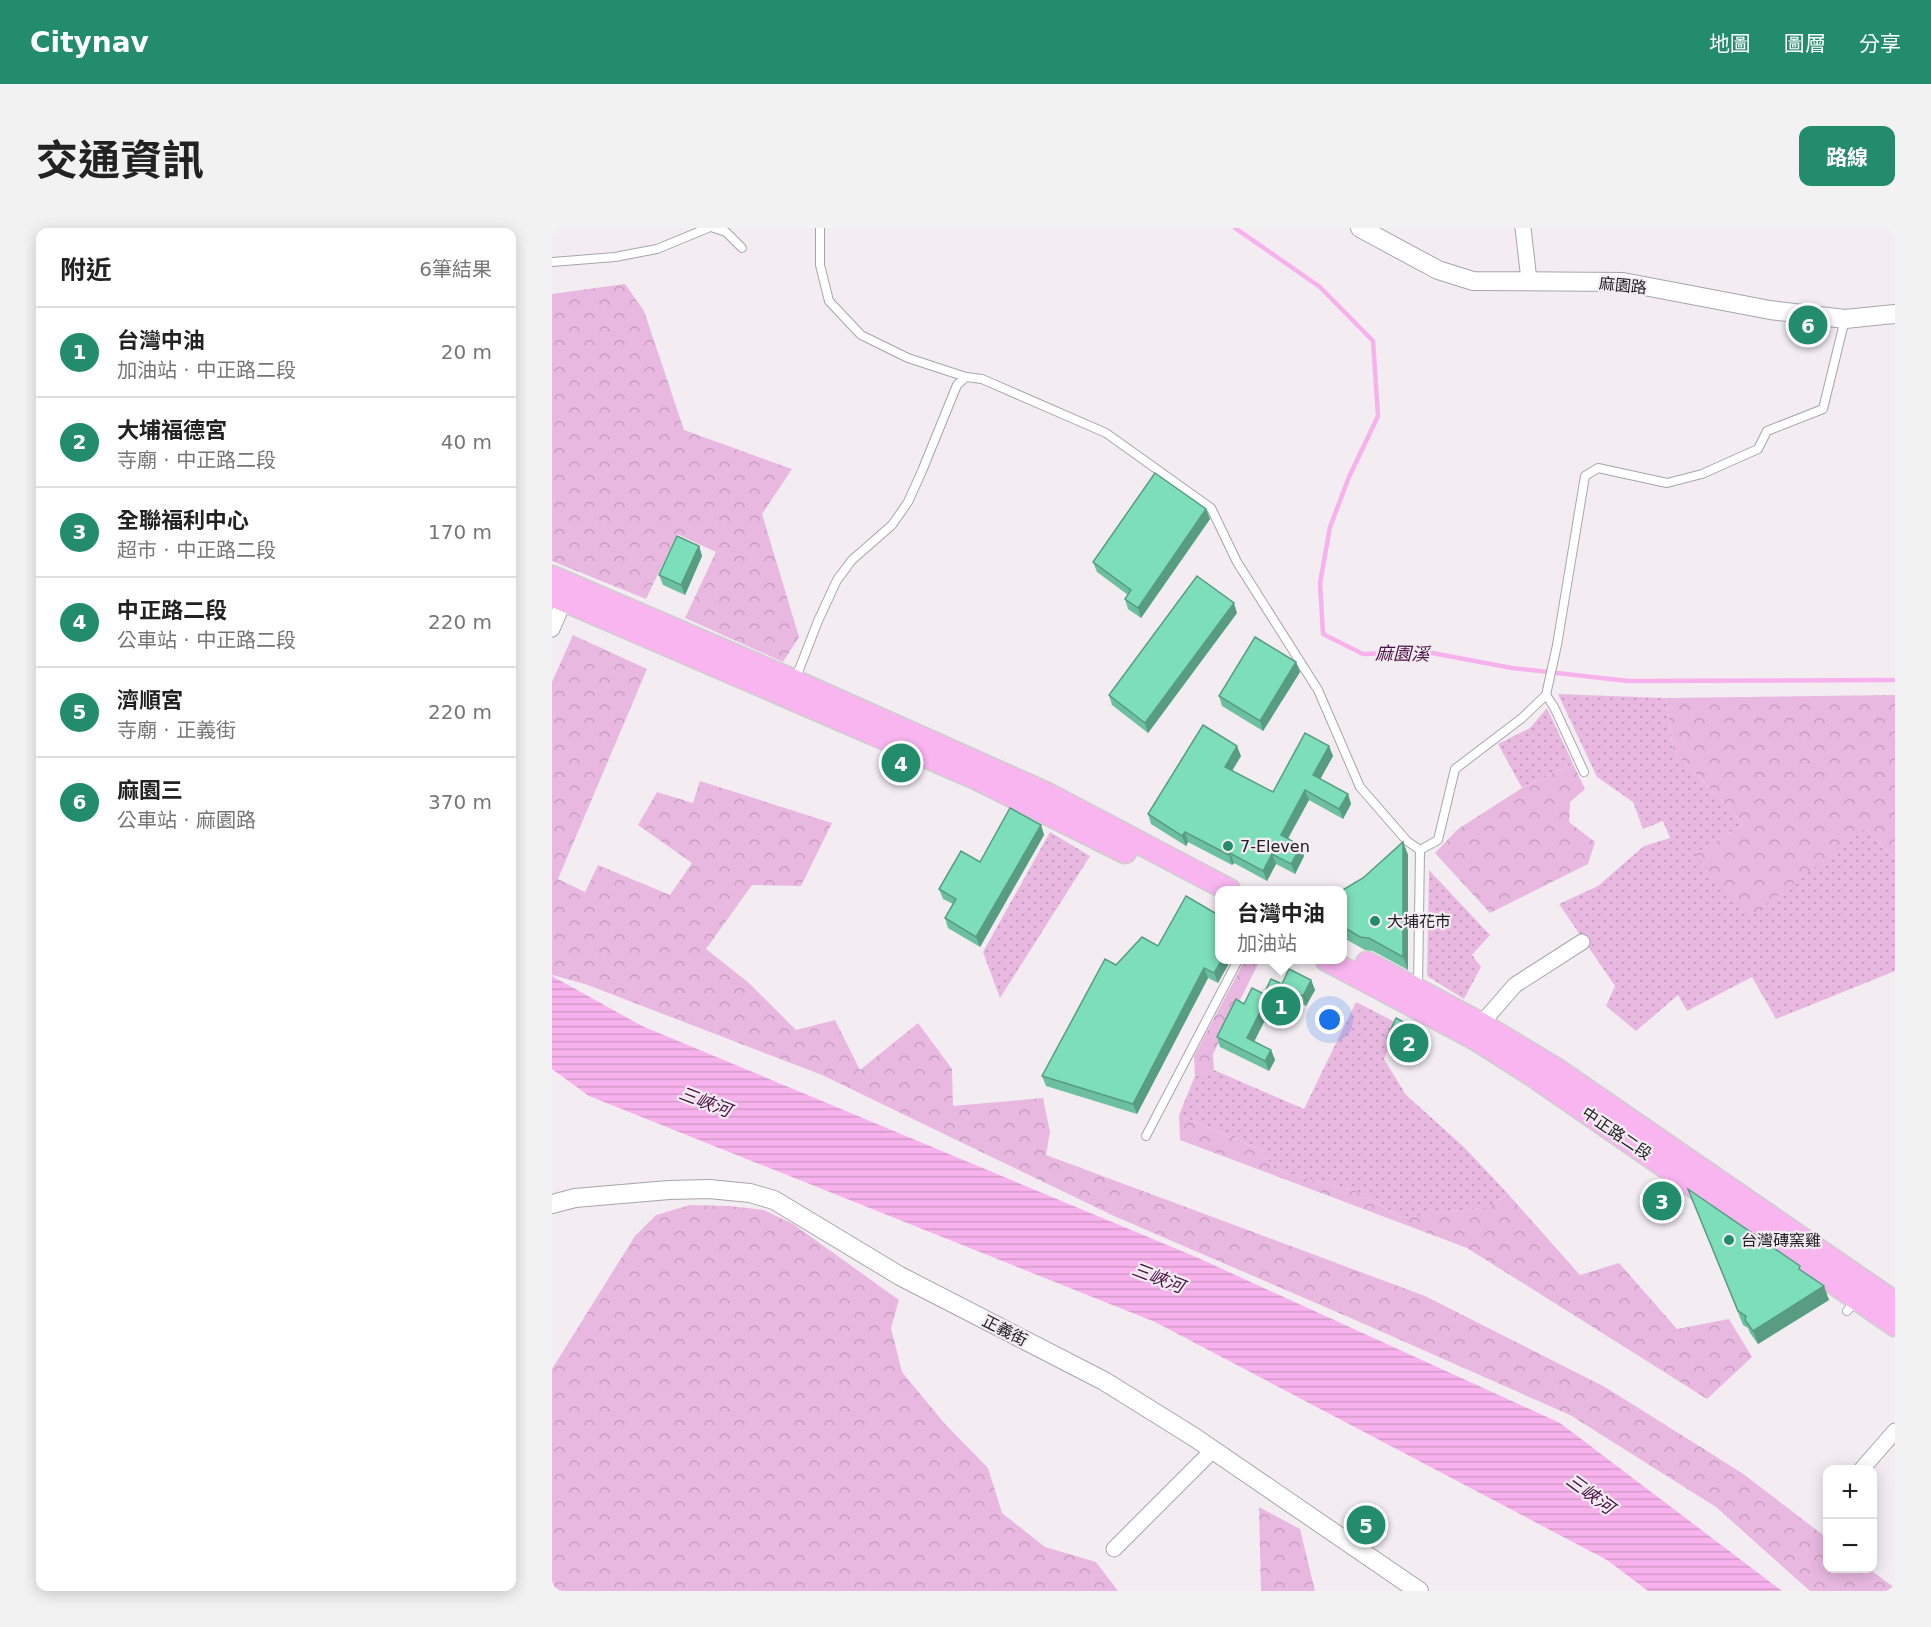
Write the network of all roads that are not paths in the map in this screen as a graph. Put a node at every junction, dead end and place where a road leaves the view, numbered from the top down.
1 (708, 228) edge
2 (714, 228) edge
3 (820, 228) edge
4 (1360, 228) edge
5 (1523, 228) edge
6 (742, 248) dead end
7 (552, 262) edge
8 (1529, 280) junction
9 (1895, 314) edge
10 (1845, 319) junction
11 (966, 377) junction
12 (560, 590) edge
13 (552, 629) edge
14 (794, 681) junction
15 (1546, 695) junction
16 (1584, 772) dead end
17 (1420, 850) junction
18 (1220, 886) edge
19 (1215, 899) edge
20 (1582, 942) dead end
21 (1347, 953) edge
22 (1236, 964) edge
23 (1335, 964) edge
24 (1418, 990) junction
25 (1481, 1024) junction
26 (1146, 1136) dead end
27 (552, 1204) edge
28 (1868, 1308) edge
29 (1895, 1325) edge
30 (1895, 1431) edge
31 (1213, 1450) junction
32 (1865, 1465) edge
33 (1114, 1549) dead end
34 (1419, 1591) edge

1 - 7 lane
2 - 6 lane
3 - 11 lane
4 - 8 street, 麻園路
5 - 8 street
8 - 10 street, 麻園路
9 - 10 street, 麻園路
10 - 15 lane
11 - 14 lane
11 - 17 lane
12 - 13 street
12 - 14 main road
12 - 19 main road
14 - 18 main road
15 - 16 lane
15 - 17 lane
17 - 24 lane
20 - 25 street
21 - 24 main road, 中正路二段
22 - 26 lane
23 - 28 main road, 中正路二段
24 - 25 main road, 中正路二段
25 - 28 main road, 中正路二段
27 - 31 street, 正義街
28 - 29 main road, 中正路二段
30 - 32 street
31 - 33 street
31 - 34 street, 正義街

